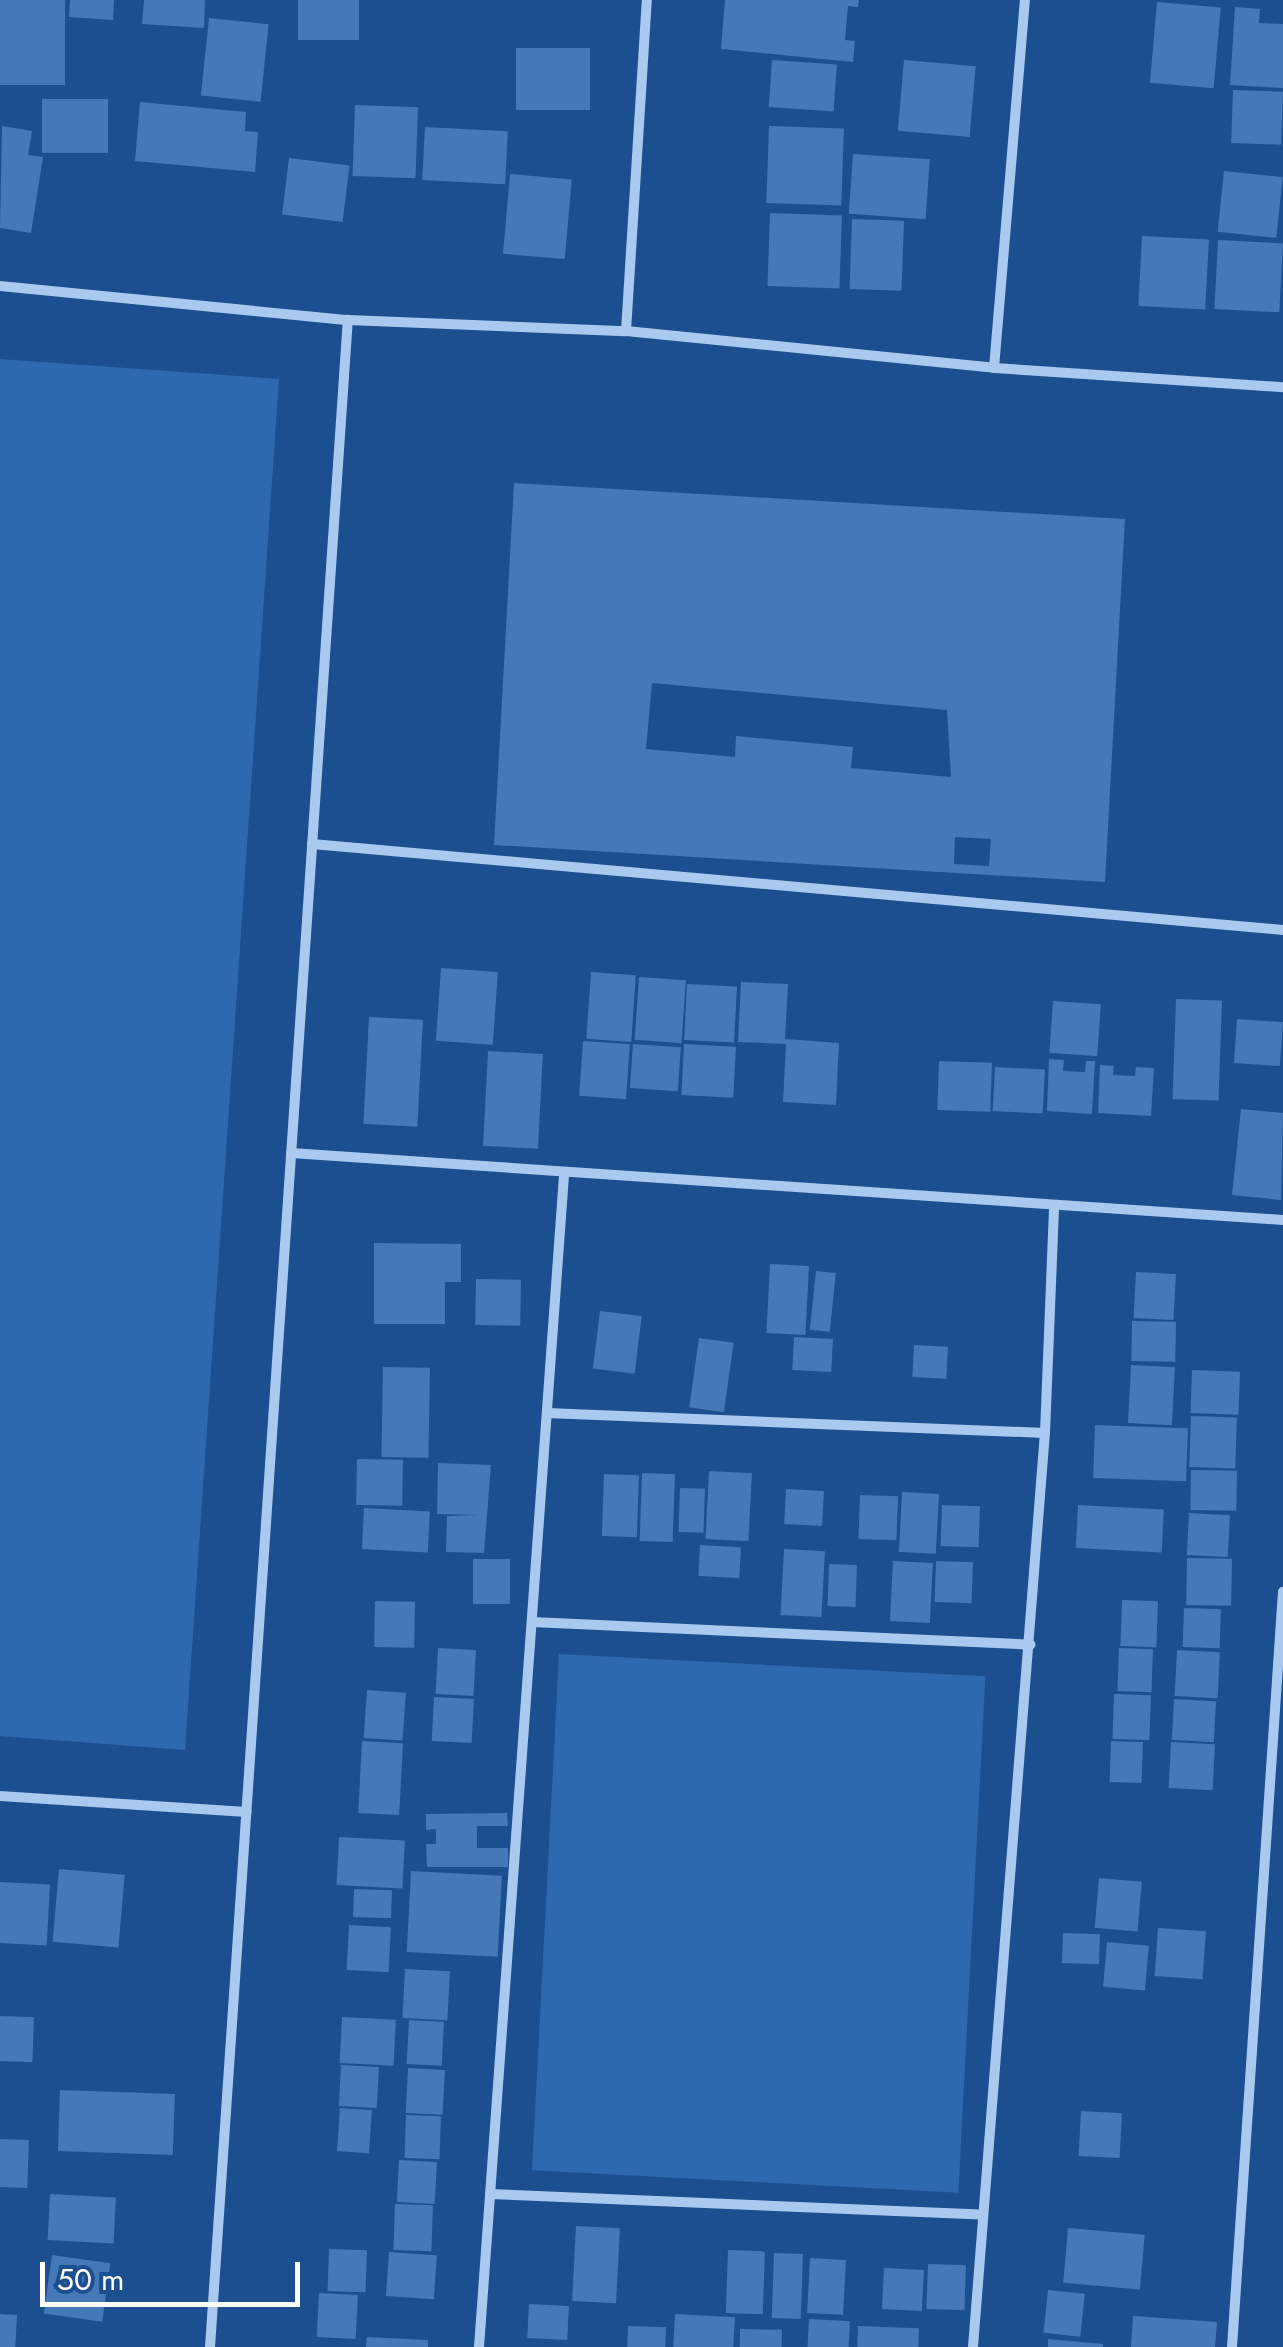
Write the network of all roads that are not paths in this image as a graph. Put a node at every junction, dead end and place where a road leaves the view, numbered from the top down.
1 (646, 0) edge
2 (1025, 0) edge
3 (0, 286) edge
4 (348, 320) junction
5 (626, 332) junction
6 (994, 368) junction
7 (1283, 386) edge
8 (312, 844) junction
9 (1283, 930) edge
10 (291, 1154) junction
11 (564, 1174) junction
12 (1054, 1207) junction
13 (1283, 1220) edge
14 (547, 1413) junction
15 (1045, 1433) junction
16 (1283, 1592) edge
17 (532, 1622) junction
18 (1030, 1645) junction
19 (0, 1796) edge
20 (246, 1812) junction
21 (490, 2194) junction
22 (982, 2215) junction
23 (210, 2347) edge
24 (479, 2347) edge
25 (972, 2347) edge
26 (1232, 2347) edge

1 - 5 street
2 - 6 street
3 - 4 street
4 - 5 street
4 - 8 street
5 - 6 street
6 - 7 street
8 - 9 street
8 - 10 street
10 - 11 street
10 - 20 street
11 - 12 street
11 - 14 street
12 - 13 street
12 - 15 street
14 - 15 street
14 - 17 street
15 - 18 street
16 - 26 street
17 - 18 street
17 - 21 street
18 - 22 street
19 - 20 street
20 - 23 street
21 - 22 street
21 - 24 street
22 - 25 street

